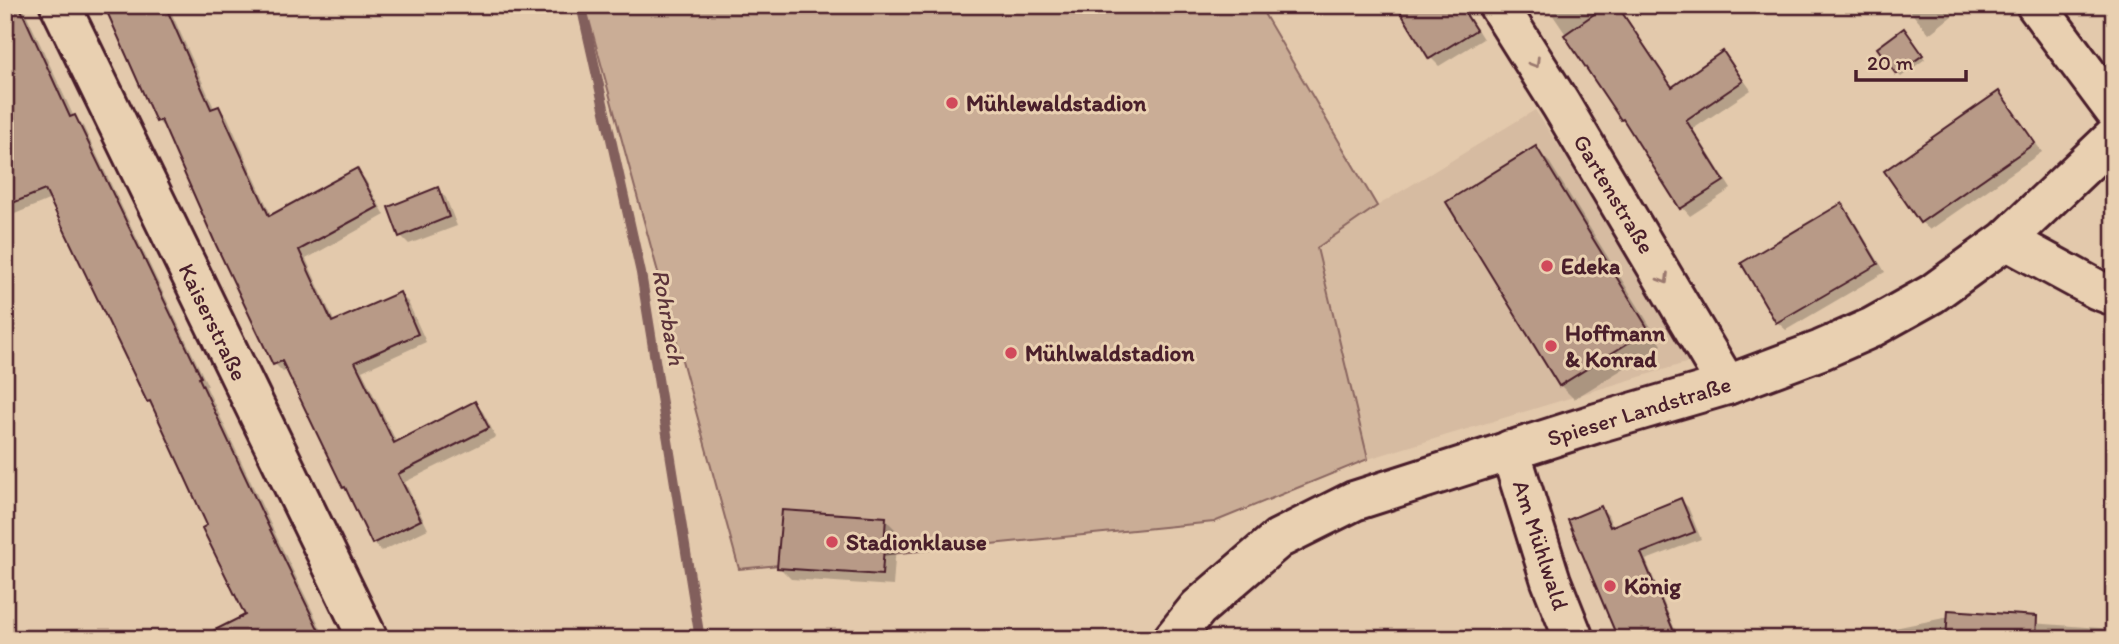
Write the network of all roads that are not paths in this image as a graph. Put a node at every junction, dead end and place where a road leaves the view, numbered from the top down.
1 (60, 5) edge
2 (1499, 5) edge
3 (2036, 5) edge
4 (2114, 110) edge
5 (2114, 137) edge
6 (2007, 240) junction
7 (2114, 296) edge
8 (1727, 385) junction
9 (1510, 450) junction
10 (368, 639) edge
11 (1173, 639) edge
12 (1574, 639) edge

1 - 10 street, Kaiserstraße
2 -> 8 street, Gartenstraße
3 - 4 street
5 - 6 street, Spieser Landstraße
6 - 7 street
6 - 8 street, Spieser Landstraße
8 - 9 street, Spieser Landstraße
9 - 11 street, Spieser Landstraße
9 - 12 street, Am Mühlwald

